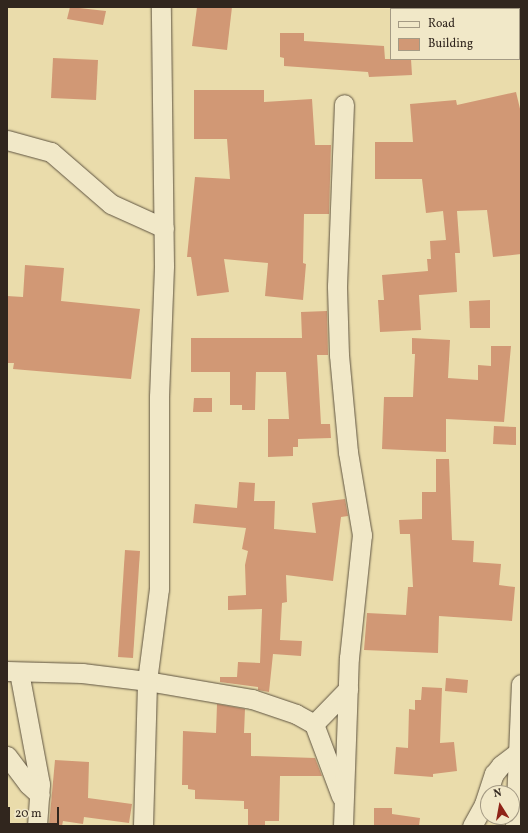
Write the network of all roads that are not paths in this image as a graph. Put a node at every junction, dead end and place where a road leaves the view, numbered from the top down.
1 (161, 7) edge
2 (344, 104) dead end
3 (7, 140) edge
4 (164, 228) junction
5 (13, 671) edge
6 (147, 681) junction
7 (521, 684) edge
8 (348, 689) junction
9 (314, 724) junction
10 (519, 749) edge
11 (7, 756) edge
12 (40, 795) junction
13 (344, 804) junction
14 (37, 826) edge
15 (143, 826) edge
16 (343, 826) edge
17 (472, 826) edge
18 (515, 826) edge

1 - 4 street
2 - 8 street
3 - 4 street
4 - 6 street
5 - 6 street
5 - 12 street
6 - 9 street
6 - 15 street
7 - 10 street
8 - 9 street
8 - 13 street
9 - 13 street
10 - 17 street
10 - 18 street
11 - 12 street
12 - 14 street
13 - 16 street

